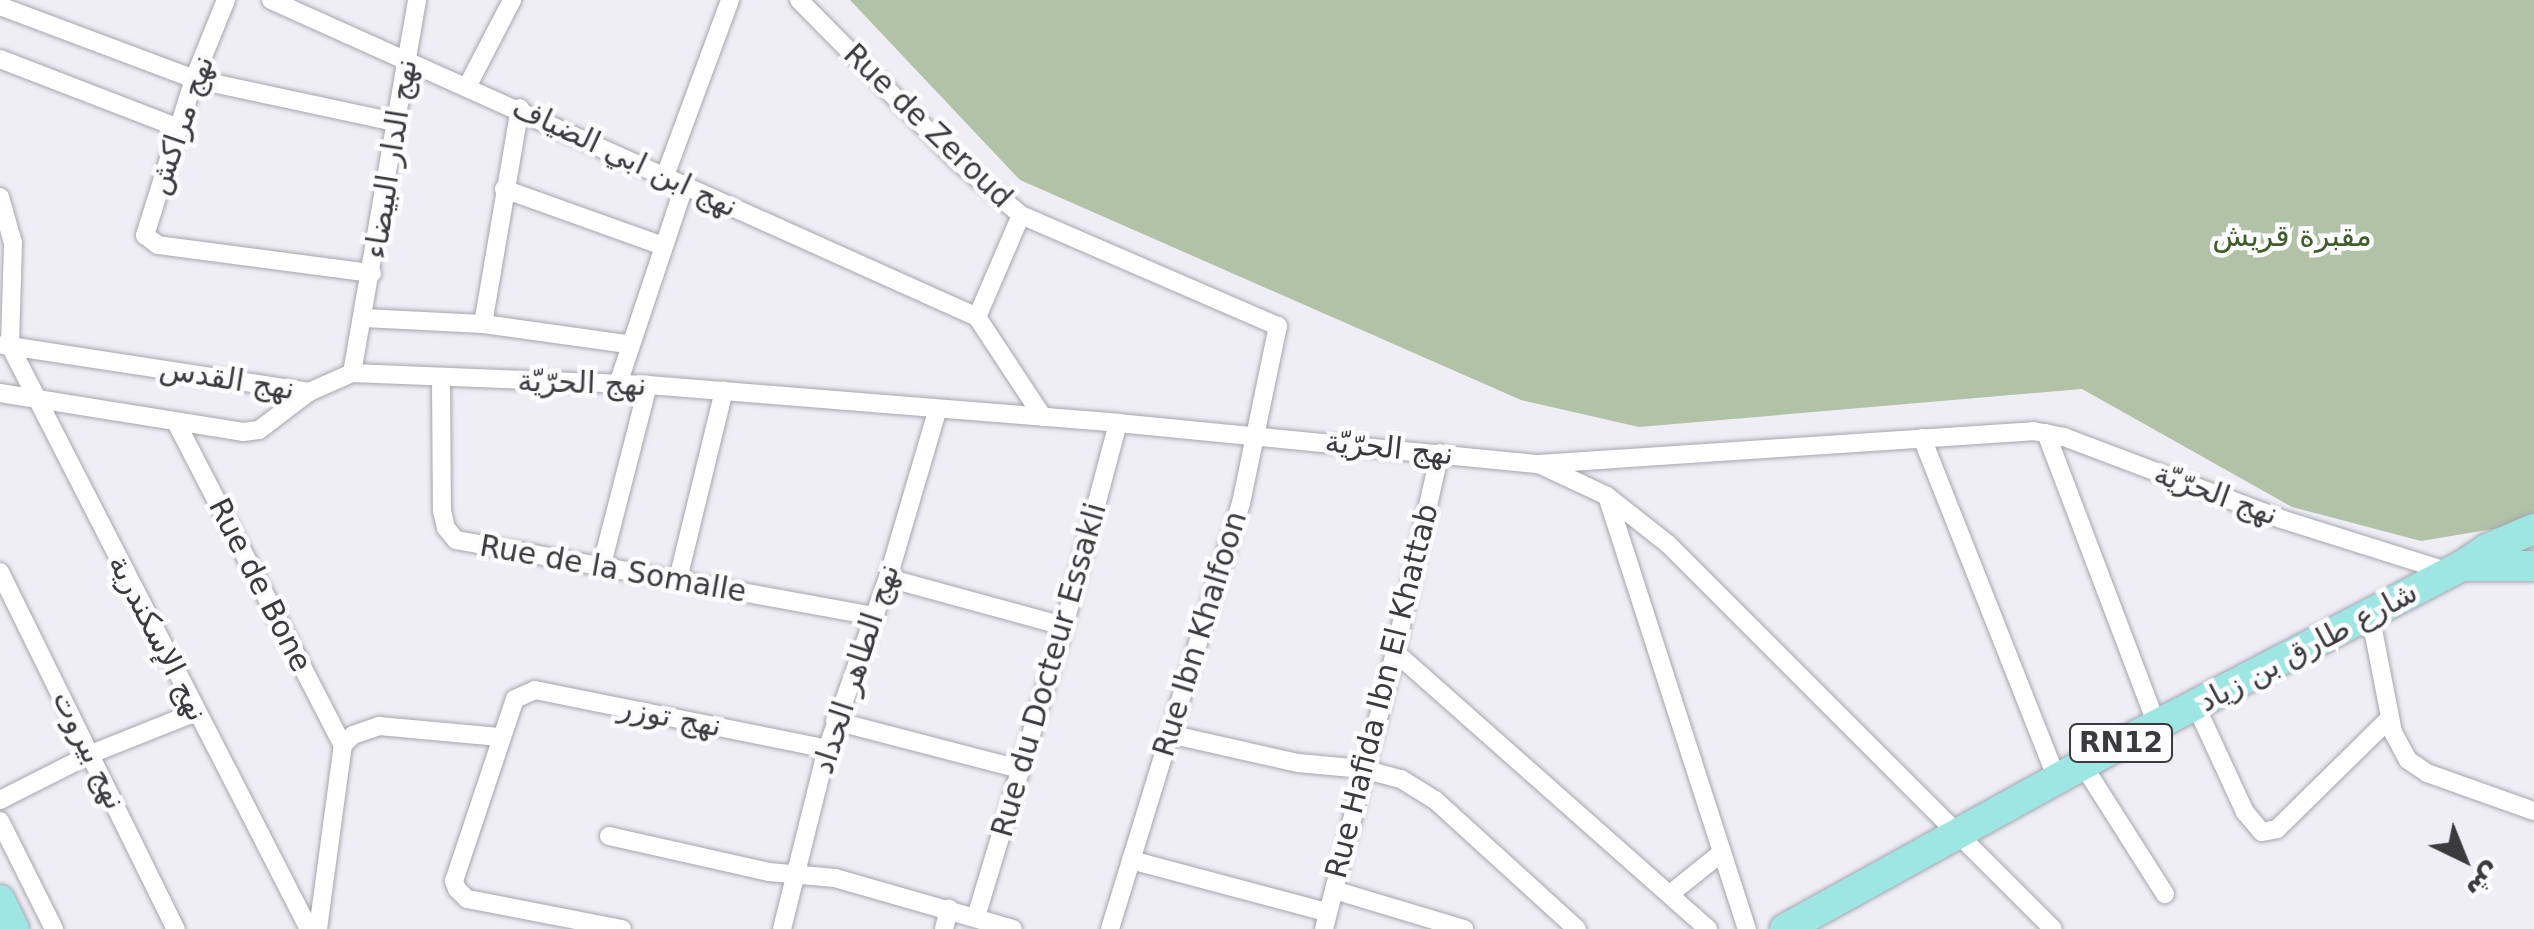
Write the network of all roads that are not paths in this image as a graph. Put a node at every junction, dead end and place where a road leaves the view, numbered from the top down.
1 (226, 0) edge
2 (271, 0) edge
3 (417, 0) edge
4 (512, 0) edge
5 (730, 0) edge
6 (799, 0) edge
7 (0, 6) edge
8 (0, 59) edge
9 (407, 60) junction
10 (194, 79) junction
11 (468, 85) junction
12 (520, 108) junction
13 (394, 122) junction
14 (180, 128) junction
15 (665, 176) junction
16 (685, 184) junction
17 (504, 189) junction
18 (0, 197) edge
19 (1021, 216) junction
20 (663, 246) junction
21 (372, 273) junction
22 (977, 317) junction
23 (364, 318) junction
24 (483, 324) junction
25 (1277, 336) joint
26 (628, 344) junction
27 (5, 345) edge
28 (352, 373) junction
29 (441, 378) junction
30 (618, 384) junction
31 (648, 385) junction
32 (724, 391) junction
33 (309, 392) junction
34 (0, 393) edge
35 (33, 396) junction
36 (937, 411) junction
37 (1044, 416) junction
38 (1118, 422) junction
39 (178, 424) junction
40 (2046, 433) junction
41 (1256, 435) junction
42 (1922, 438) junction
43 (1440, 452) junction
44 (1538, 464) junction
45 (1607, 496) junction
46 (2534, 530) edge
47 (2534, 566) edge
48 (601, 568) junction
49 (2456, 569) junction
50 (0, 572) edge
51 (888, 578) junction
52 (678, 579) junction
53 (2370, 614) junction
54 (875, 616) junction
55 (1064, 626) junction
56 (1395, 652) junction
57 (2196, 706) junction
58 (196, 712) junction
59 (2390, 718) junction
60 (835, 722) junction
61 (2157, 725) junction
62 (1169, 734) junction
63 (500, 737) junction
64 (343, 745) junction
65 (827, 749) junction
66 (91, 754) junction
67 (1362, 768) junction
68 (1019, 769) junction
69 (2070, 772) junction
70 (0, 800) edge
71 (2534, 811) edge
72 (0, 821) edge
73 (1960, 833) junction
74 (609, 836) dead end
75 (1720, 854) junction
76 (1131, 860) junction
77 (795, 874) junction
78 (1334, 890) junction
79 (1670, 894) junction
80 (2164, 894) dead end
81 (0, 900) edge
82 (949, 909) junction
83 (976, 917) junction
84 (1326, 920) edge
85 (14, 929) edge
86 (54, 929) edge
87 (176, 929) edge
88 (309, 929) edge
89 (318, 929) edge
90 (622, 929) edge
91 (782, 929) edge
92 (944, 929) edge
93 (1013, 929) edge
94 (1110, 929) edge
95 (1464, 929) edge
96 (1577, 929) edge
97 (1708, 929) edge
98 (1746, 929) edge
99 (1784, 929) edge
100 (2053, 929) edge

1 - 10 street, نهج مراكش
2 - 9 street, نهج ابن ابي الضياف
3 - 9 street, نهج الدار البيضاء
4 - 11 street
5 - 15 street
6 - 19 street, Rue de Zeroud
7 - 10 street
8 - 14 street
9 - 11 street, نهج ابن ابي الضياف
9 - 13 street, نهج الدار البيضاء
10 - 13 street
10 - 14 street, نهج مراكش
11 - 12 street, نهج ابن ابي الضياف
12 - 15 street, نهج ابن ابي الضياف
12 - 17 street
13 - 21 street, نهج الدار البيضاء
14 - 21 street, نهج مراكش
15 - 16 street, نهج ابن ابي الضياف
16 - 20 street
16 - 22 street, نهج ابن ابي الضياف
17 - 20 street
17 - 24 street
18 - 27 street
19 - 22 street
19 - 25 street, Rue de Zeroud
20 - 26 street
21 - 23 street, نهج الدار البيضاء
22 - 37 street
23 - 24 street
23 - 28 street, نهج الدار البيضاء
24 - 26 street
25 - 41 street, Rue Ibn Khalfoon
26 - 30 street
27 - 33 street, نهج القدس
27 - 35 street, نهج الإسكندرية
28 - 29 street, نهج الحرّيّة
28 - 33 street, نهج الحرّيّة
29 - 30 street, نهج الحرّيّة
29 - 48 street, Rue de la Somalle
30 - 31 street, نهج الحرّيّة
31 - 32 street, نهج الحرّيّة
31 - 48 street
32 - 36 street, نهج الحرّيّة
32 - 52 street
33 - 39 street, نهج القدس
34 - 35 street, نهج القدس
35 - 39 street, نهج القدس
35 - 58 street, نهج الإسكندرية
36 - 37 street, نهج الحرّيّة
36 - 51 street, نهج الطاهر الحداد
37 - 38 street, نهج الحرّيّة
38 - 41 street, نهج الحرّيّة
38 - 55 street, Rue du Docteur Essakli
39 - 64 street, Rue de Bone
40 - 42 street, نهج الحرّيّة
40 - 49 street, نهج الحرّيّة
40 - 61 street
41 - 43 street, نهج الحرّيّة
41 - 62 street, Rue Ibn Khalfoon
42 - 44 street, نهج الحرّيّة
42 - 69 street
43 - 44 street, نهج الحرّيّة
43 - 56 street, Rue Hafida Ibn El Khattab
44 - 45 street
45 - 73 street
45 - 75 street
46 - 49 main road, شارع طارق بن زياد / RN12
47 - 49 main road, شارع طارق بن زياد / RN12
48 - 52 street, Rue de la Somalle
49 - 53 main road, شارع طارق بن زياد / RN12
50 - 66 street, نهج بيروت
51 - 54 street, نهج الطاهر الحداد
51 - 55 street
52 - 54 street, Rue de la Somalle
53 - 57 main road, شارع طارق بن زياد / RN12
53 - 59 street
54 - 60 street, نهج الطاهر الحداد
55 - 68 street, Rue du Docteur Essakli
56 - 67 street, Rue Hafida Ibn El Khattab
56 - 79 street
57 - 59 street
57 - 61 main road, شارع طارق بن زياد / RN12
58 - 66 street
58 - 88 street, نهج الإسكندرية
59 - 71 street
60 - 65 street, نهج الطاهر الحداد
60 - 68 street
61 - 69 main road, شارع طارق بن زياد / RN12
62 - 67 street
62 - 76 street, Rue Ibn Khalfoon
63 - 64 street
63 - 65 street, نهج توزر
63 - 90 street
64 - 89 street
65 - 77 street, نهج الطاهر الحداد
66 - 70 street
66 - 87 street, نهج بيروت
67 - 78 street, Rue Hafida Ibn El Khattab
67 - 96 street
68 - 83 street, Rue du Docteur Essakli
69 - 73 main road, شارع طارق بن زياد / RN12
69 - 80 street
72 - 86 street
73 - 99 main road, شارع طارق بن زياد / RN12
73 - 100 street
74 - 77 street
75 - 79 street
75 - 98 street
76 - 84 street
76 - 94 street, Rue Ibn Khalfoon
77 - 82 street
77 - 91 street, نهج الطاهر الحداد
78 - 84 street, Rue Hafida Ibn El Khattab
78 - 95 street
79 - 97 street
81 - 85 main road
82 - 83 street
82 - 92 street
83 - 93 street

